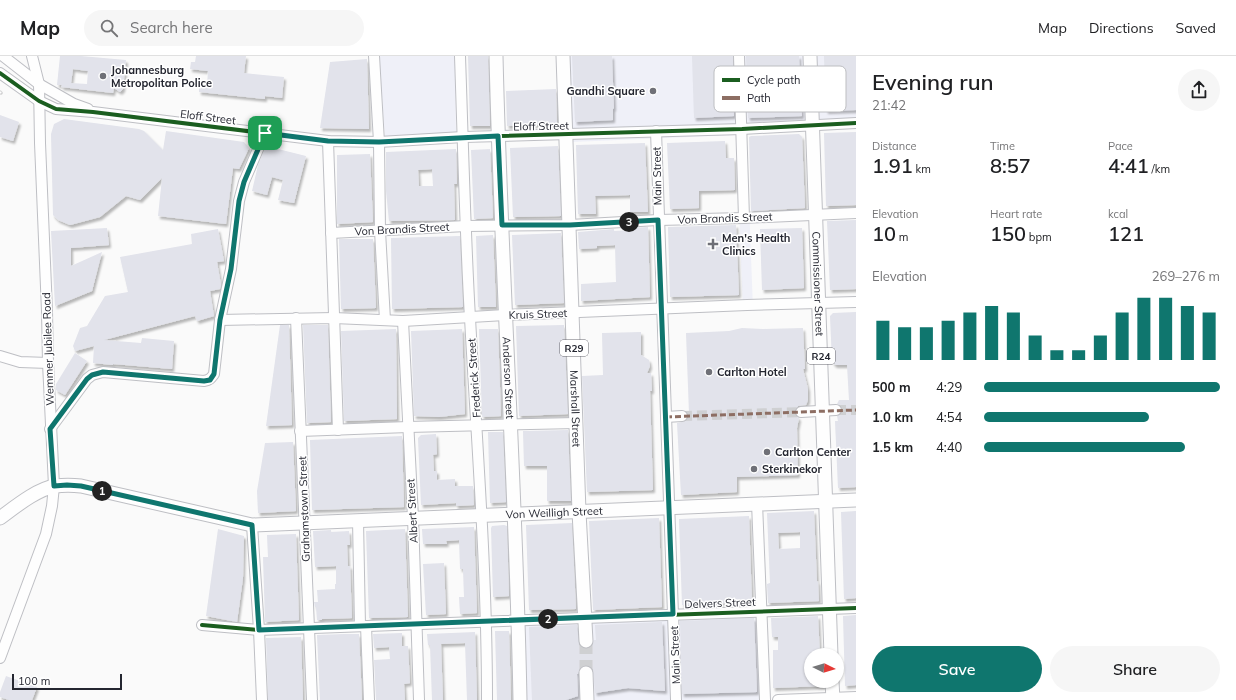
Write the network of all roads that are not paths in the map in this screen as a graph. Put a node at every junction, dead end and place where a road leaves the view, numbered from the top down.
1 (3, 56) edge
2 (32, 56) edge
3 (374, 56) edge
4 (460, 56) edge
5 (496, 56) edge
6 (563, 56) edge
7 (739, 56) edge
8 (810, 56) edge
9 (739, 66) edge
10 (810, 66) edge
11 (0, 73) edge
12 (39, 84) junction
13 (39, 101) junction
14 (93, 112) junction
15 (741, 112) edge
16 (812, 112) edge
17 (856, 123) edge
18 (813, 125) junction
19 (742, 128) junction
20 (656, 131) junction
21 (265, 133) junction
22 (567, 134) junction
23 (498, 136) junction
24 (463, 137) junction
25 (328, 141) junction
26 (379, 142) junction
27 (856, 213) edge
28 (816, 215) junction
29 (744, 218) junction
30 (658, 220) junction
31 (502, 225) junction
32 (570, 225) junction
33 (466, 226) junction
34 (380, 231) junction
35 (331, 232) junction
36 (856, 302) edge
37 (819, 303) junction
38 (662, 309) junction
39 (573, 313) junction
40 (505, 315) junction
41 (470, 317) junction
42 (296, 318) junction
43 (334, 318) junction
44 (220, 320) junction
45 (385, 320) junction
46 (403, 321) junction
47 (0, 356) edge
48 (48, 363) junction
49 (836, 410) tunnel mouth
50 (822, 411) junction
51 (801, 412) tunnel mouth
52 (682, 416) tunnel mouth
53 (666, 417) junction
54 (576, 423) junction
55 (477, 426) junction
56 (511, 426) junction
57 (408, 427) junction
58 (50, 429) junction
59 (338, 430) junction
60 (300, 432) junction
61 (54, 486) junction
62 (856, 500) edge
63 (826, 502) junction
64 (757, 503) junction
65 (669, 508) junction
66 (579, 512) junction
67 (514, 514) junction
68 (482, 515) junction
69 (0, 518) edge
70 (413, 518) junction
71 (358, 520) junction
72 (304, 522) junction
73 (252, 525) junction
74 (856, 608) edge
75 (830, 609) junction
76 (761, 611) junction
77 (673, 614) junction
78 (585, 618) junction
79 (518, 620) junction
80 (487, 622) junction
81 (202, 625) dead end
82 (417, 625) junction
83 (363, 626) junction
84 (309, 628) junction
85 (259, 630) junction
86 (586, 641) tunnel mouth
87 (831, 648) edge
88 (0, 658) edge
89 (586, 673) tunnel mouth
90 (832, 688) edge
91 (856, 697) edge
92 (833, 699) edge
93 (262, 700) edge
94 (312, 700) edge
95 (369, 700) edge
96 (418, 700) edge
97 (487, 700) edge
98 (520, 700) edge
99 (587, 700) edge
100 (676, 700) edge
101 (765, 700) edge
102 (778, 700) edge

1 - 12 street, Eloff Street
2 - 12 street, Wemmer Jubilee Road
3 - 26 street
4 - 24 street, Frederick Street
5 - 23 main road, Anderson Street
6 - 22 main road, Marshall Street / R29
7 - 9 street
8 - 10 main road, Commissioner Street / R24
11 - 13 street, Eloff Street
12 - 13 street, Wemmer Jubilee Road
12 - 14 street, Eloff Street
13 - 14 street, Eloff Street
13 - 48 street, Wemmer Jubilee Road
14 - 21 street, Eloff Street
15 - 19 street
16 - 18 main road, Commissioner Street / R24
17 - 18 street, Eloff Street
18 - 19 street, Eloff Street
18 - 28 main road, Commissioner Street / R24
19 - 20 street, Eloff Street
19 - 29 street
20 - 22 street, Eloff Street
20 - 30 street, Main Street
21 - 25 street, Eloff Street
21 - 44 street
22 - 23 street, Eloff Street
22 - 32 main road, Marshall Street / R29
23 - 24 street, Eloff Street
23 - 31 main road, Anderson Street
24 - 26 street, Eloff Street
24 - 33 street, Frederick Street
25 - 26 street, Eloff Street
25 - 35 street
26 - 34 street
27 - 28 street, Von Brandis Street
28 - 29 street, Von Brandis Street
28 - 37 main road, Commissioner Street / R24
29 - 30 street, Von Brandis Street
30 - 32 street, Von Brandis Street
30 - 38 street, Main Street
31 - 32 street, Von Brandis Street
31 - 33 street, Von Brandis Street
31 - 40 main road, Anderson Street
32 - 39 main road, Marshall Street / R29
33 - 34 street, Von Brandis Street
33 - 41 street, Frederick Street
34 - 35 street, Von Brandis Street
34 - 45 street
35 - 43 street
36 - 37 street, Kruis Street
37 - 38 street, Kruis Street
37 - 50 main road, Commissioner Street / R24
38 - 39 street, Kruis Street
38 - 53 street, Main Street
39 - 40 street, Kruis Street
39 - 54 main road, Marshall Street / R29
40 - 41 street, Kruis Street
40 - 56 main road, Anderson Street
41 - 46 street, Kruis Street
41 - 55 street, Frederick Street
42 - 43 street, Kruis Street
42 - 44 street, Kruis Street
42 - 60 street, Grahamstown Street
43 - 45 street, Kruis Street
43 - 59 street
44 - 58 street
45 - 46 street, Kruis Street
46 - 57 street, Albert Street
47 - 48 street
48 - 58 street, Wemmer Jubilee Road
49 - 50 street
50 - 51 street
50 - 63 main road, Commissioner Street / R24
52 - 53 street
53 - 65 street, Main Street
54 - 56 street
54 - 66 main road, Marshall Street / R29
55 - 56 street
55 - 57 street
55 - 68 street, Frederick Street
56 - 67 main road, Anderson Street
57 - 59 street
57 - 70 street, Albert Street
58 - 61 street, Wemmer Jubilee Road
59 - 60 street
60 - 72 street, Grahamstown Street
61 - 69 main road
61 - 73 main road, Von Weilligh Street
61 - 88 street, Wemmer Jubilee Road
62 - 63 main road, Von Weilligh Street
63 - 64 main road, Von Weilligh Street
63 - 75 main road, Commissioner Street / R24
64 - 65 main road, Von Weilligh Street
64 - 76 street
65 - 66 main road, Von Weilligh Street
65 - 77 street, Main Street
66 - 67 main road, Von Weilligh Street
66 - 78 main road, Marshall Street / R29
67 - 68 main road, Von Weilligh Street
67 - 79 main road, Anderson Street
68 - 70 main road, Von Weilligh Street
68 - 80 street, Frederick Street
70 - 71 main road, Von Weilligh Street
70 - 82 street, Albert Street
71 - 72 main road, Von Weilligh Street
71 - 83 street
72 - 73 main road, Von Weilligh Street
72 - 84 street, Grahamstown Street
73 - 85 street
74 - 75 street, Delvers Street
75 - 76 street, Delvers Street
75 - 87 main road, Commissioner Street / R24
76 - 77 street, Delvers Street
76 - 101 street
77 - 78 street, Delvers Street
77 - 100 street, Main Street
78 - 79 street, Delvers Street
78 - 86 main road, Marshall Street / R29
79 - 80 street, Delvers Street
79 - 98 main road, Anderson Street
80 - 82 street, Delvers Street
80 - 97 street, Frederick Street
81 - 85 street, Delvers Street
82 - 83 street, Delvers Street
82 - 96 street, Albert Street
83 - 84 street, Delvers Street
83 - 95 street
84 - 85 street, Delvers Street
84 - 94 street, Grahamstown Street
85 - 93 street
89 - 99 main road
90 - 92 main road
91 - 92 street
92 - 102 street

